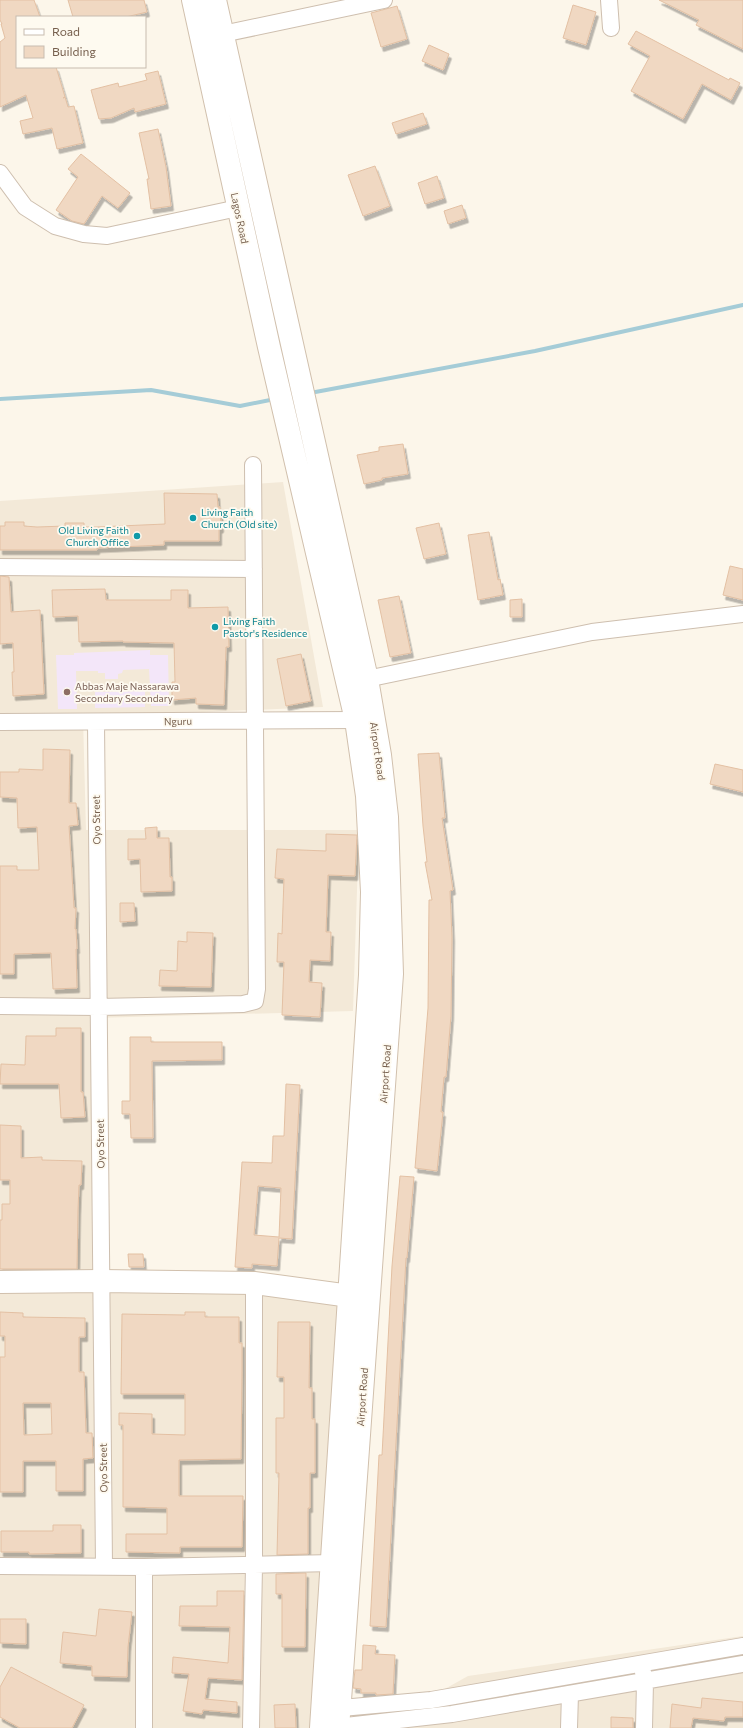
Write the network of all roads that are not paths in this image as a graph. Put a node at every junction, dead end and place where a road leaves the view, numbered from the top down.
1 (193, 0) edge
2 (214, 0) edge
3 (384, 0) edge
4 (609, 0) edge
5 (610, 28) dead end
6 (222, 34) junction
7 (202, 39) junction
8 (1, 175) edge
9 (238, 208) junction
10 (289, 435) joint
11 (253, 464) dead end
12 (0, 567) edge
13 (254, 569) junction
14 (743, 614) edge
15 (358, 681) junction
16 (356, 720) junction
17 (256, 721) junction
18 (0, 722) edge
19 (96, 722) junction
20 (0, 1006) edge
21 (98, 1007) junction
22 (101, 1281) junction
23 (0, 1282) edge
24 (254, 1283) junction
25 (350, 1296) junction
26 (333, 1563) junction
27 (0, 1566) edge
28 (104, 1566) junction
29 (144, 1566) junction
30 (254, 1566) junction
31 (743, 1646) edge
32 (641, 1664) junction
33 (743, 1664) edge
34 (645, 1682) junction
35 (570, 1694) junction
36 (452, 1721) edge
37 (331, 1722) edge
38 (144, 1728) edge
39 (251, 1728) edge
40 (569, 1728) edge
41 (644, 1728) edge

1 - 7 main road, Lagos Road
2 - 6 main road
3 - 6 street
4 - 5 street
6 - 7 street
6 - 15 main road, Airport Road
7 - 9 main road, Lagos Road
8 - 9 street
9 - 10 main road, Lagos Road
10 - 15 main road, Airport Road
11 - 13 street
12 - 13 street
13 - 17 street
14 - 15 street
15 - 16 main road, Airport Road
15 - 37 main road, Airport Road
16 - 17 street, Nguru
16 - 25 main road, Airport Road
17 - 19 street, Nguru
17 - 21 street
18 - 19 street, Nguru
19 - 21 street, Oyo Street
20 - 21 street
21 - 22 street, Oyo Street
22 - 23 main road
22 - 24 main road
22 - 28 street, Oyo Street
24 - 25 main road
24 - 30 street
25 - 26 main road, Airport Road
26 - 30 street
26 - 37 main road, Airport Road
27 - 28 street
28 - 29 street
29 - 30 street
29 - 38 street
30 - 39 street
31 - 32 street
32 - 34 street
32 - 37 street
33 - 34 street
34 - 35 street
34 - 41 street
35 - 36 street
35 - 40 street
36 - 37 street

